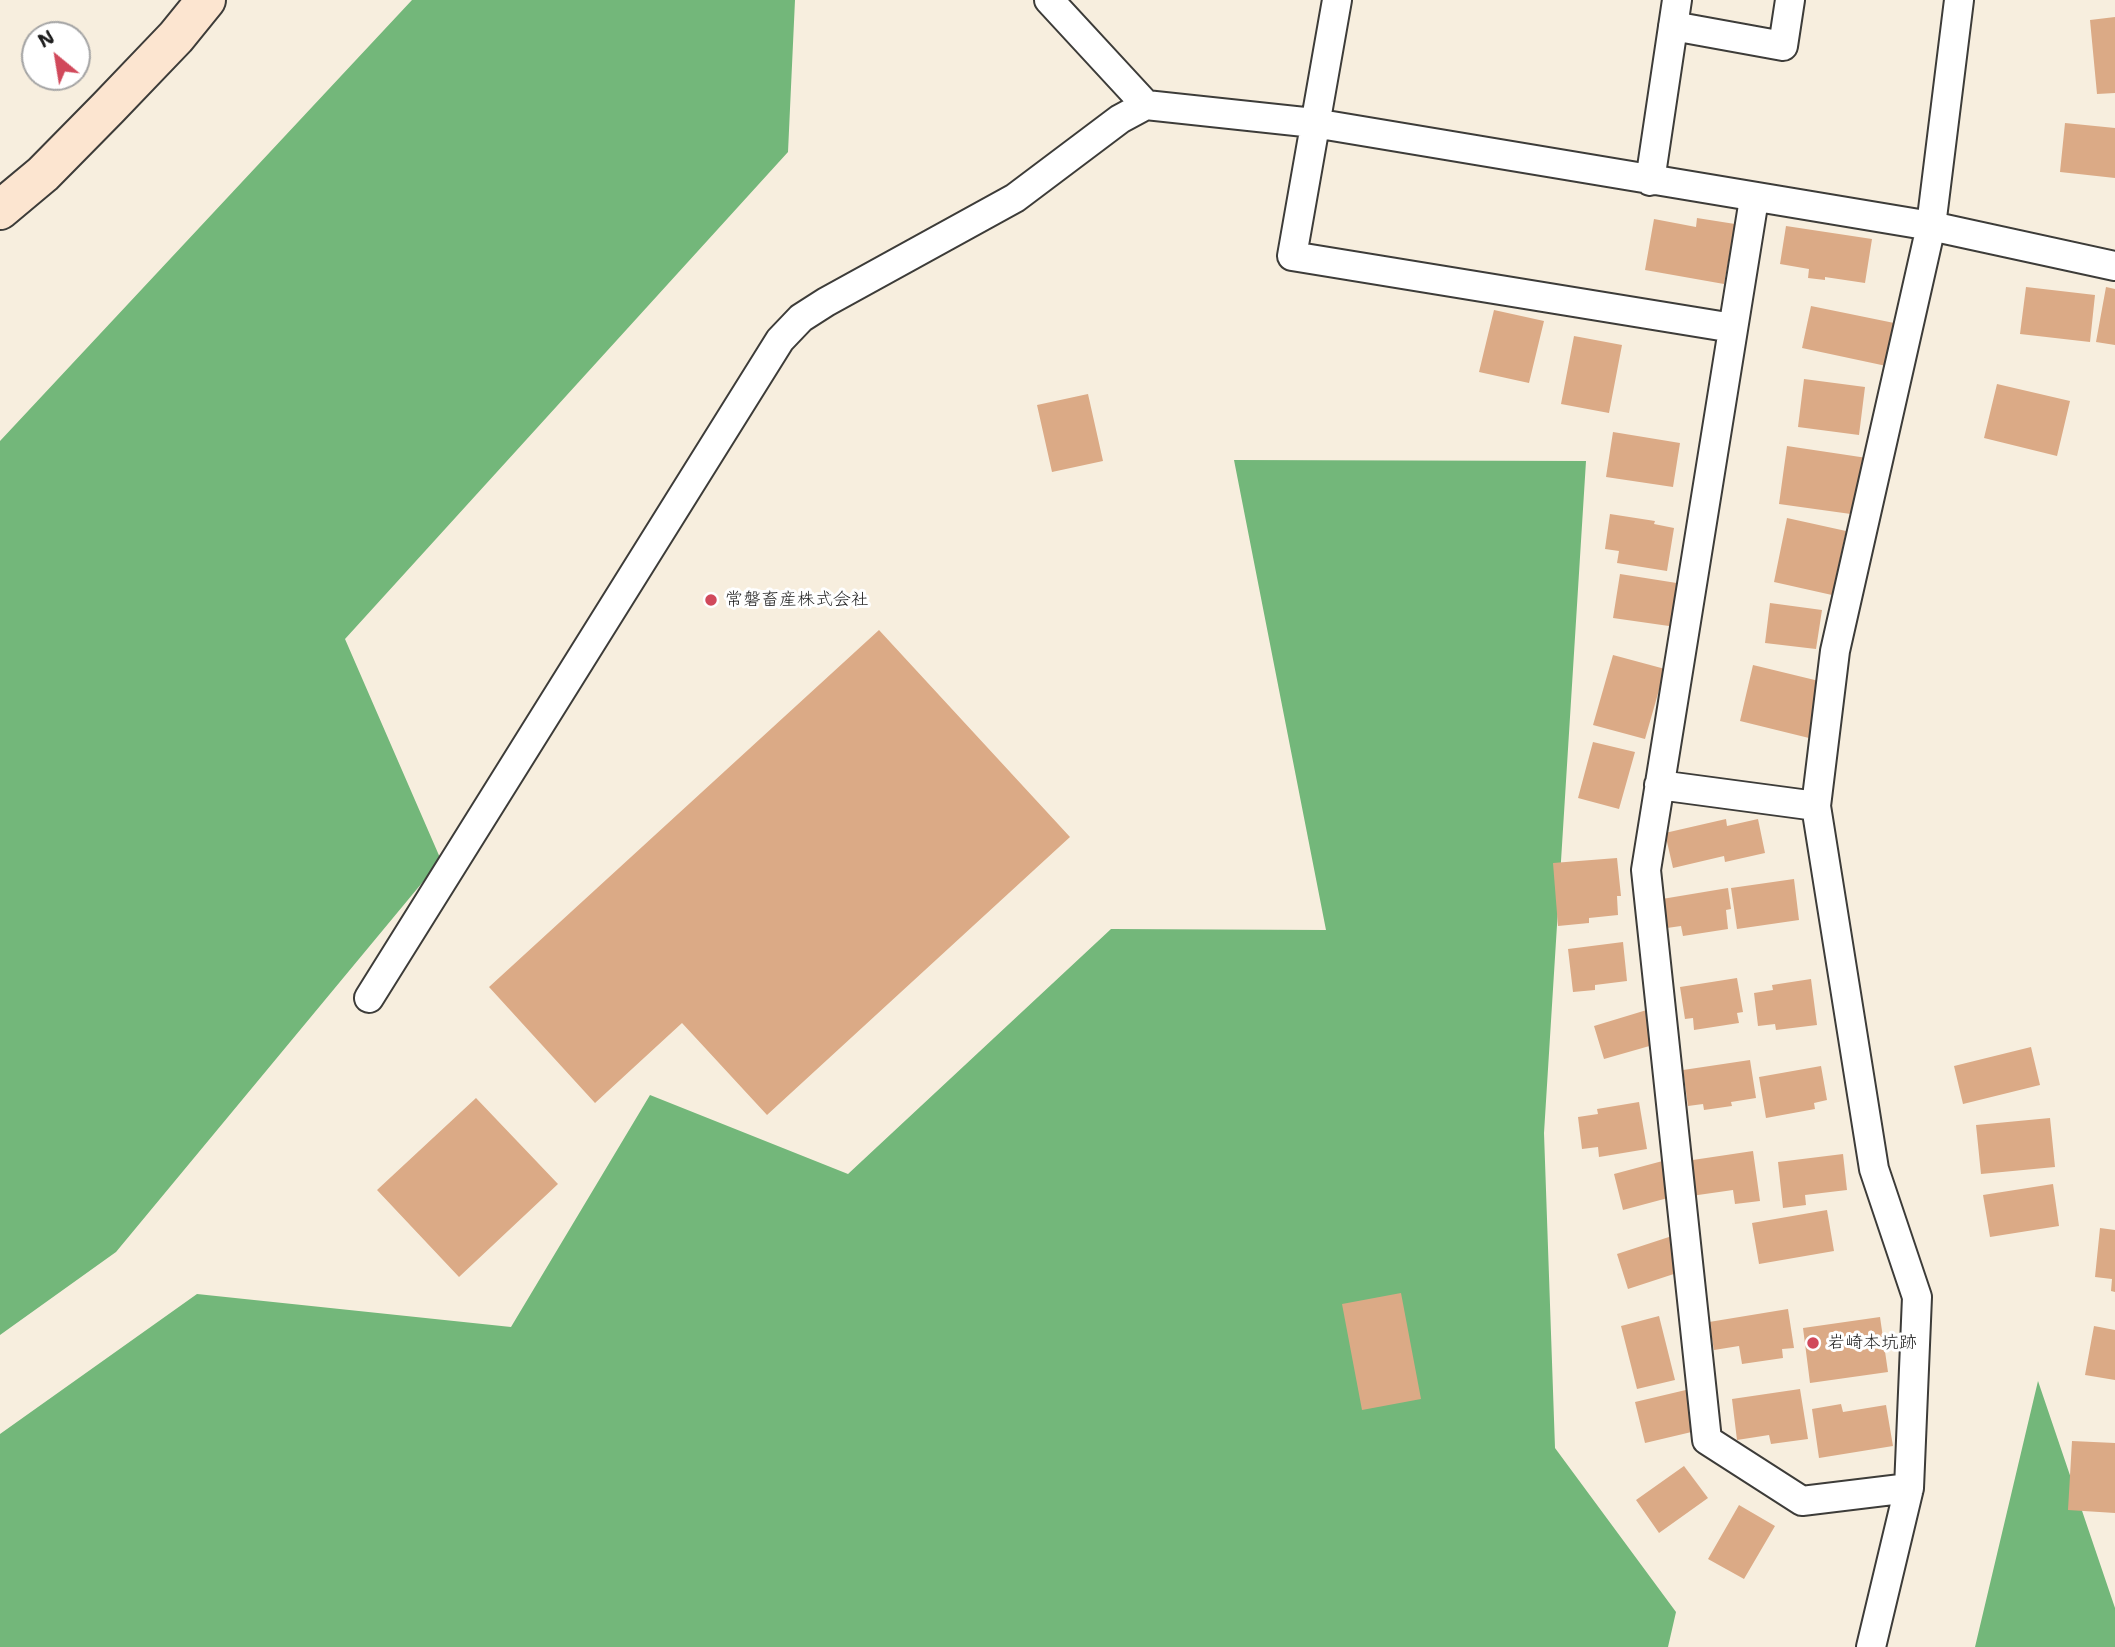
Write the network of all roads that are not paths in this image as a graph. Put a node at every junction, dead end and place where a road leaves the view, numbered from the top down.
1 (206, 0) edge
2 (1049, 0) edge
3 (1337, 0) edge
4 (1790, 0) edge
5 (1959, 0) edge
6 (1675, 13) edge
7 (1146, 105) junction
8 (1314, 123) junction
9 (1650, 181) junction
10 (1755, 199) junction
11 (0, 210) edge
12 (1931, 226) junction
13 (2115, 266) edge
14 (1733, 328) junction
15 (1660, 785) junction
16 (1816, 806) junction
17 (369, 998) dead end
18 (1909, 1488) junction
19 (1871, 1647) edge

1 - 11 street
2 - 7 street
3 - 8 street
4 - 6 street
5 - 12 street
6 - 9 street
7 - 8 street
7 - 17 street
8 - 9 street
8 - 14 street
9 - 10 street
10 - 12 street
10 - 14 street
12 - 13 street
12 - 16 street
14 - 15 street
15 - 16 street
15 - 18 street
16 - 18 street
18 - 19 street

